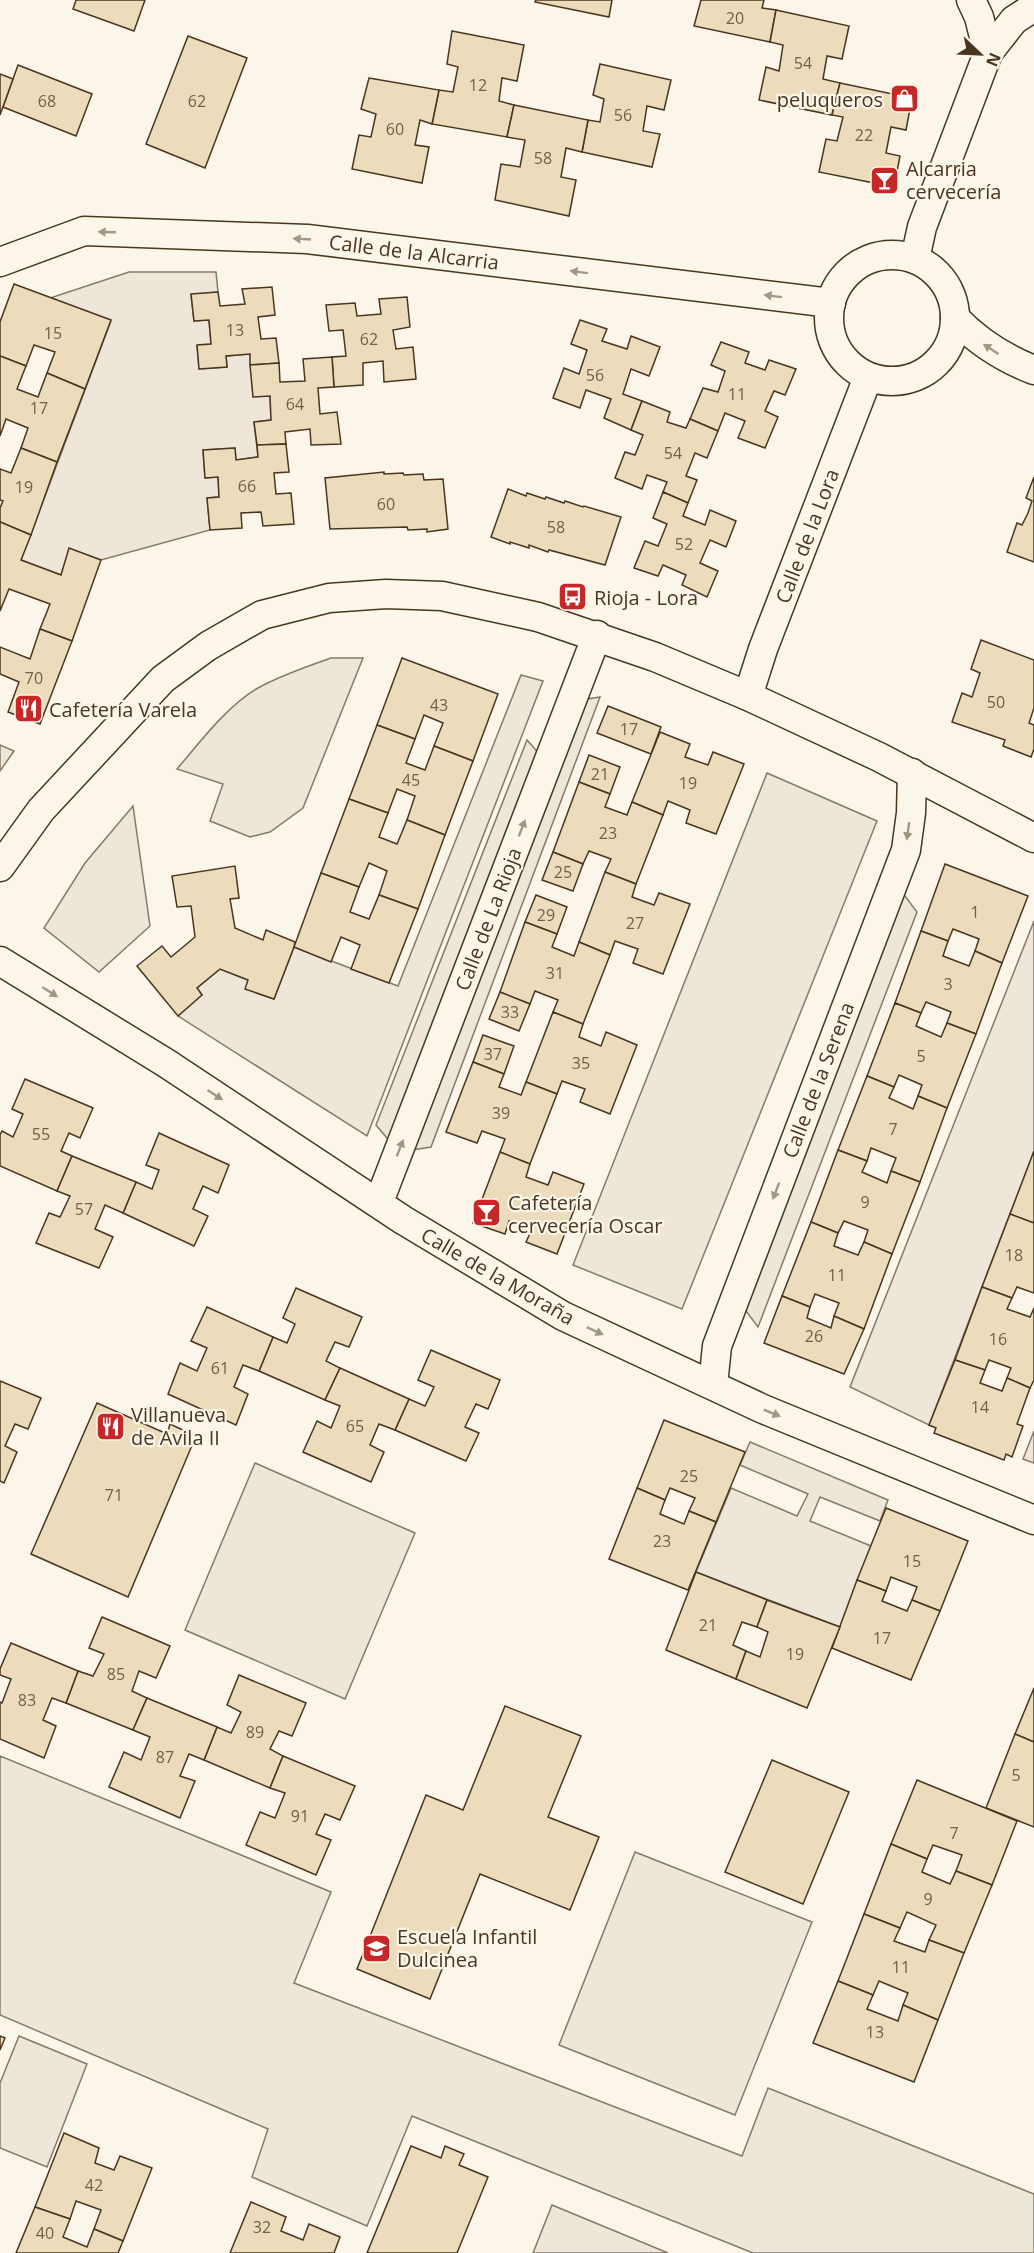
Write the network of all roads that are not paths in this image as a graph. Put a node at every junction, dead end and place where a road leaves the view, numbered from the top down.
1 (971, 0) edge
2 (1034, 7) edge
3 (988, 53) junction
4 (915, 259) junction
5 (0, 262) edge
6 (831, 303) junction
7 (955, 318) junction
8 (1034, 370) edge
9 (868, 377) junction
10 (597, 635) junction
11 (748, 696) junction
12 (912, 773) junction
13 (1034, 838) edge
14 (0, 867) edge
15 (0, 961) edge
16 (379, 1202) junction
17 (713, 1385) junction
18 (1034, 1520) edge

1 - 3 street
2 - 3 street
3 - 4 street
4 - 6 street
4 - 7 street
6 -> 5 street, Calle de la Alcarria
6 - 9 street
8 -> 7 street
7 - 9 street
9 - 11 street, Calle de la Lora
10 - 11 street
10 - 14 street
16 -> 10 street, Calle de La Rioja
11 - 12 street
12 - 13 street
12 -> 17 street, Calle de la Serena
15 -> 16 street, Calle de la Moraña
16 -> 17 street, Calle de la Moraña
17 -> 18 street, Calle de la Moraña

